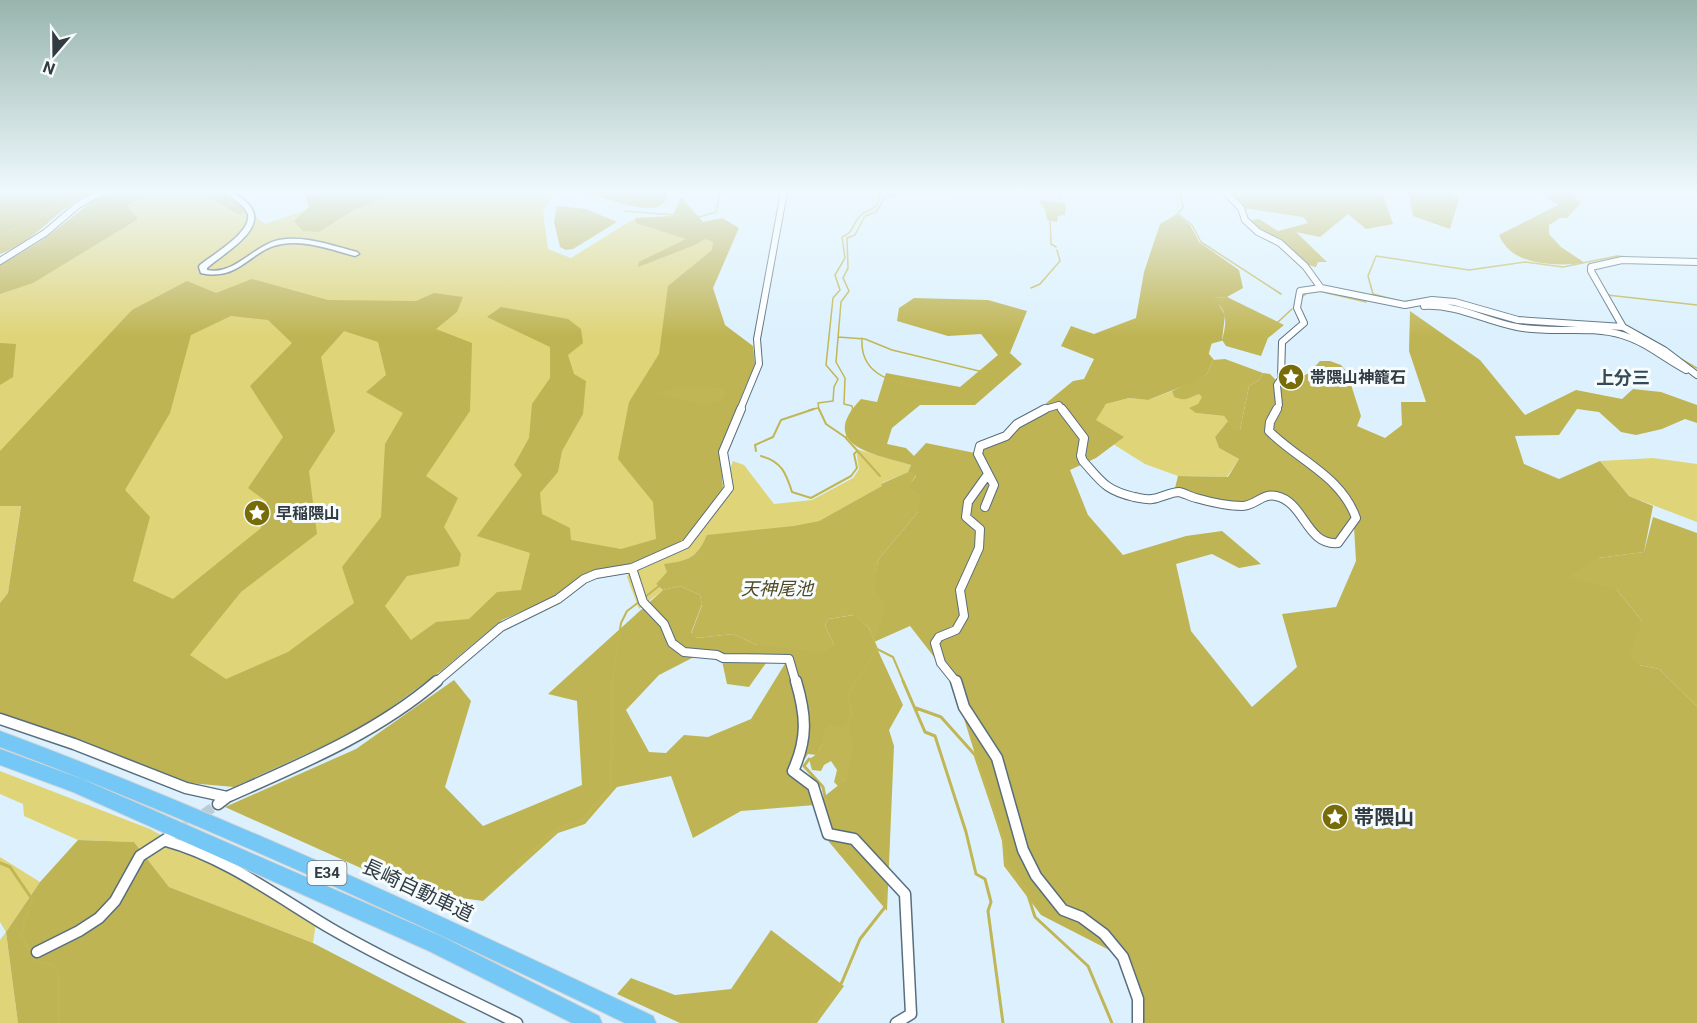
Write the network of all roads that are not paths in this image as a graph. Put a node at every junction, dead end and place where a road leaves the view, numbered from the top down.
1 (35, 240) edge
2 (238, 240) edge
3 (775, 240) edge
4 (1273, 240) edge
5 (355, 254) dead end
6 (0, 261) edge
7 (1697, 262) edge
8 (1321, 288) junction
9 (1362, 298) junction
10 (1623, 327) junction
11 (1696, 375) edge
12 (988, 474) junction
13 (985, 507) dead end
14 (632, 568) junction
15 (0, 719) edge
16 (0, 739) edge
17 (0, 757) edge
18 (227, 797) junction
19 (218, 804) tunnel mouth
20 (37, 952) dead end
21 (517, 1023) edge
22 (592, 1023) edge
23 (646, 1023) edge
24 (896, 1023) edge
25 (1138, 1023) edge

1 - 6 street
2 - 5 street
3 - 14 street
4 - 8 street
7 - 10 street
8 - 9 street
8 - 12 street
9 - 10 street
9 - 11 street
10 - 11 street
12 - 13 street
12 - 25 street
14 - 18 street
14 - 24 street
15 - 18 street
16 - 23 highway, 長崎自動車道 / E34
17 - 22 highway, E34
18 - 19 street
20 - 21 street

